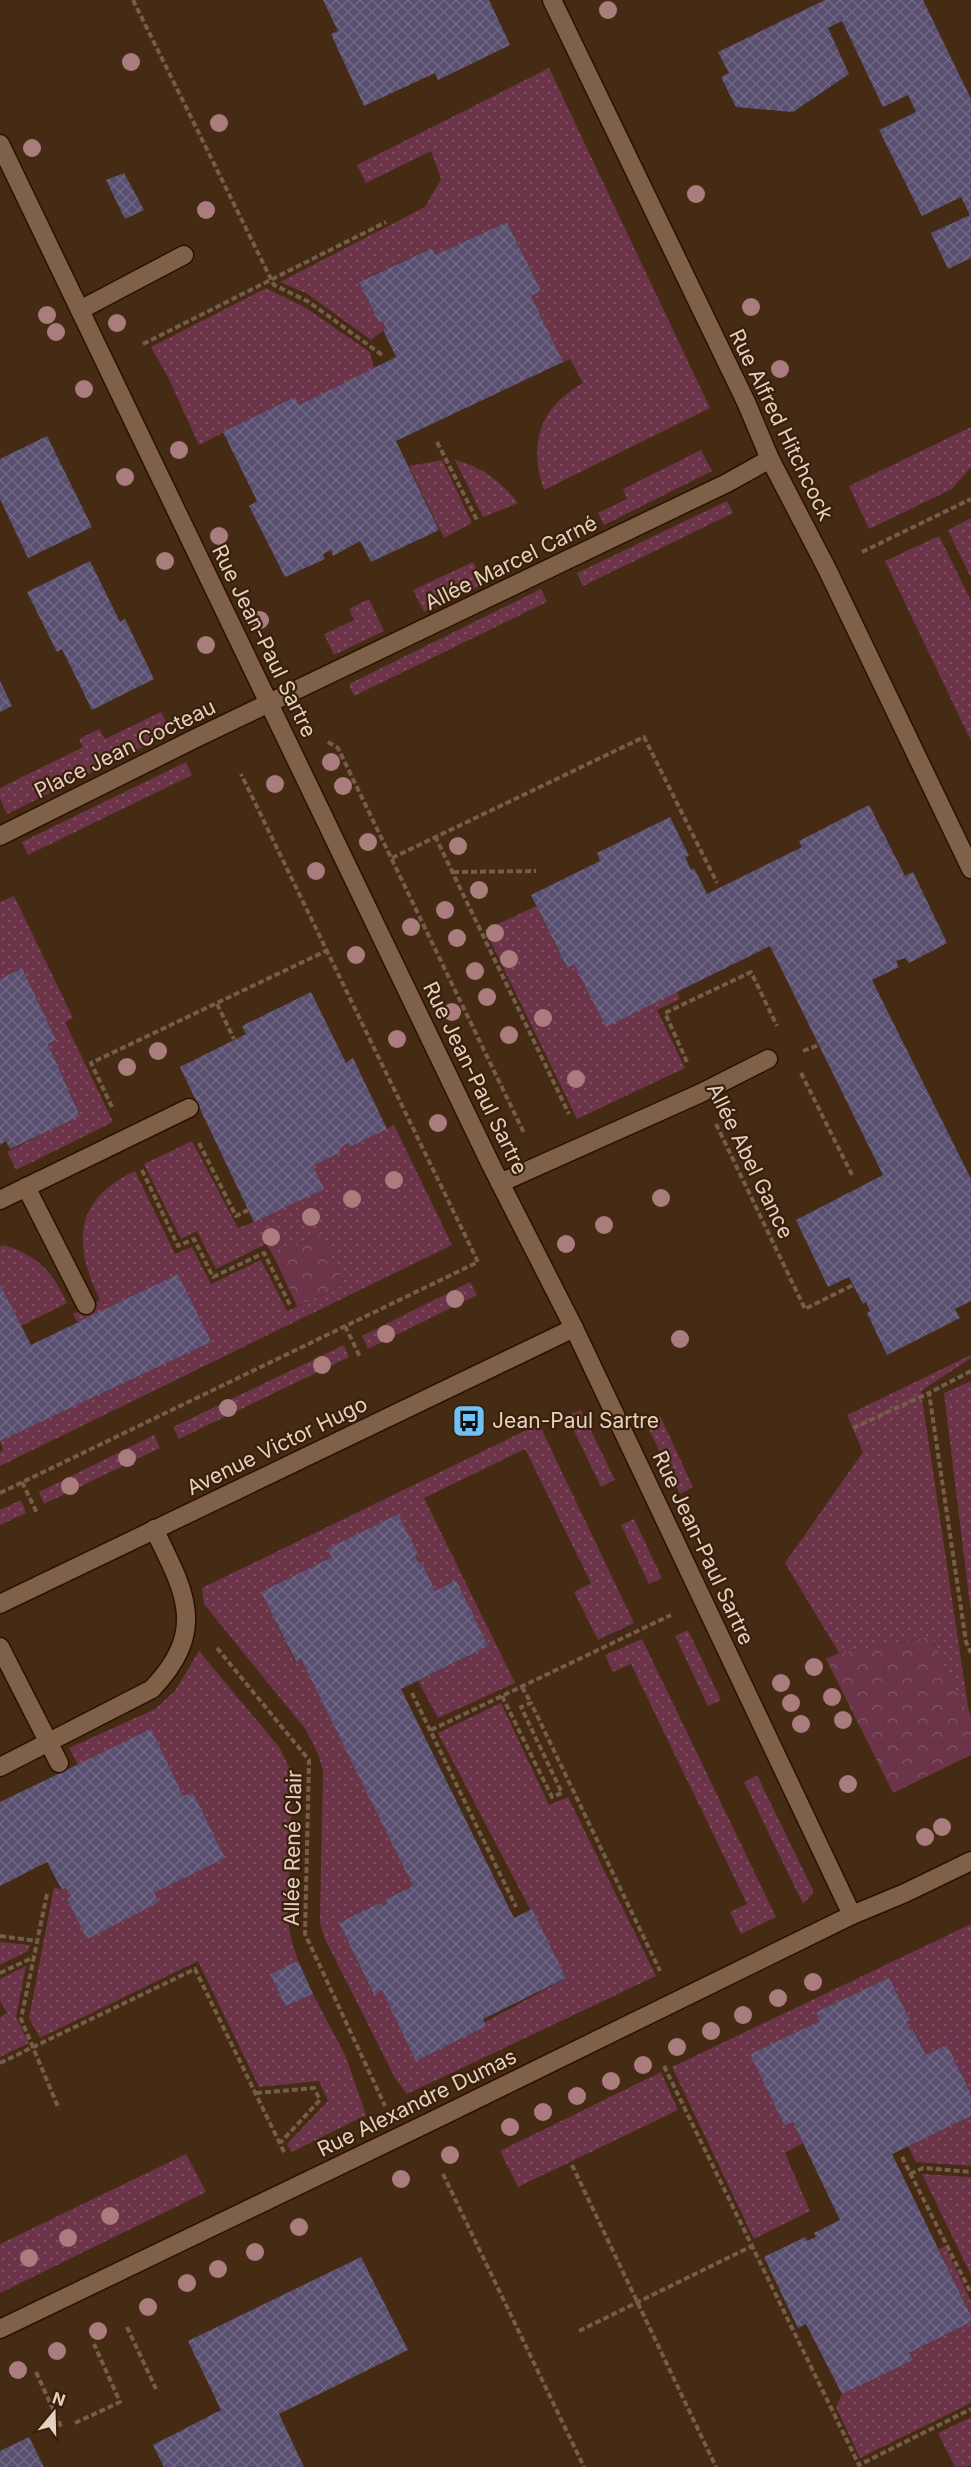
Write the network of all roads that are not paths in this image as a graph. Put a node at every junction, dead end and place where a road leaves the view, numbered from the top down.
1 (552, 0) edge
2 (0, 144) edge
3 (184, 255) dead end
4 (80, 310) junction
5 (770, 459) junction
6 (270, 704) junction
7 (0, 836) edge
8 (971, 869) edge
9 (768, 1059) dead end
10 (189, 1107) dead end
11 (500, 1183) junction
12 (26, 1188) junction
13 (0, 1200) edge
14 (86, 1305) dead end
15 (574, 1328) junction
16 (154, 1530) junction
17 (0, 1604) edge
18 (0, 1647) edge
19 (48, 1743) junction
20 (59, 1763) dead end
21 (0, 1767) edge
22 (971, 1861) edge
23 (852, 1915) junction
24 (0, 2330) edge

1 - 5 street, Rue Alfred Hitchcock
2 - 4 street, Rue Jean-Paul Sartre
3 - 4 street
4 - 6 street, Rue Jean-Paul Sartre
5 - 6 street, Allée Marcel Carné
5 - 8 street, Rue Alfred Hitchcock
6 - 7 street, Place Jean Cocteau
6 - 11 street, Rue Jean-Paul Sartre
9 - 11 street
10 - 12 street
11 - 15 street, Rue Jean-Paul Sartre
12 - 13 street
12 - 14 street
15 - 16 street, Avenue Victor Hugo
15 - 23 street, Rue Jean-Paul Sartre
16 - 17 street, Avenue Victor Hugo
16 - 19 street
18 - 19 street
19 - 20 street
19 - 21 street
22 - 23 street
23 - 24 street, Rue Alexandre Dumas

